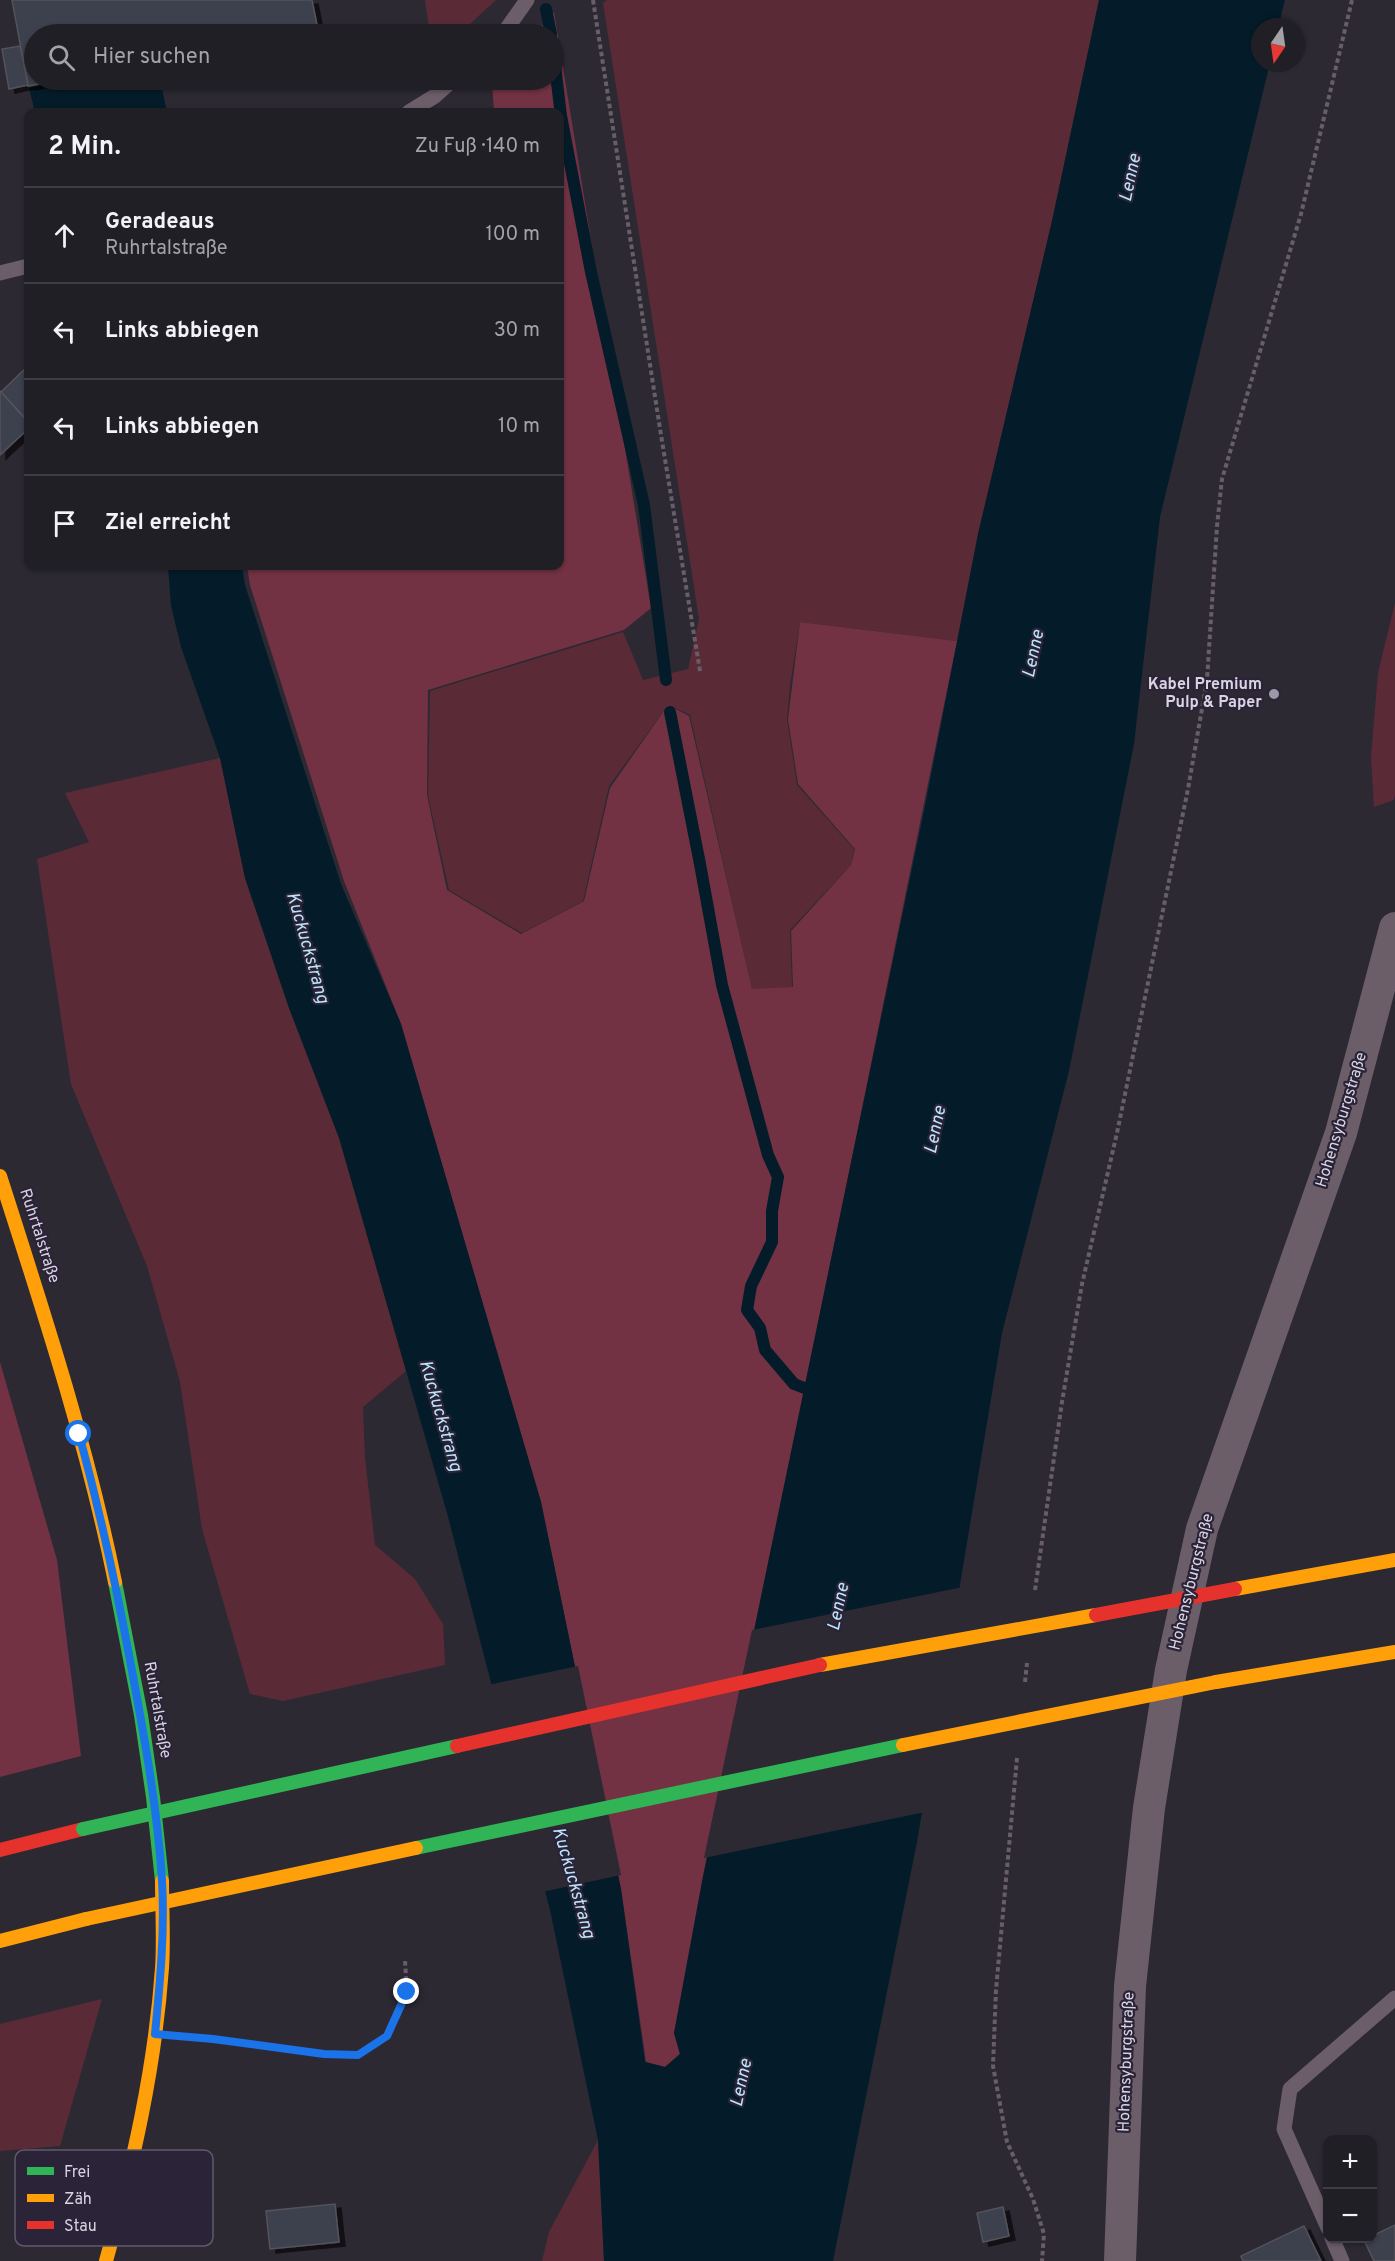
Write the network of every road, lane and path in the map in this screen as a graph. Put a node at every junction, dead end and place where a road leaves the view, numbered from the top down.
1 (527, 0) edge
2 (593, 0) edge
3 (1352, 0) edge
4 (510, 24) edge
5 (442, 90) edge
6 (416, 108) edge
7 (24, 267) edge
8 (0, 273) edge
9 (700, 671) dead end
10 (1395, 928) edge
11 (0, 1176) edge
12 (1395, 1560) edge
13 (1034, 1601) dead end
14 (1395, 1652) edge
15 (1028, 1659) dead end
16 (1025, 1682) dead end
17 (1018, 1752) dead end
18 (0, 1850) edge
19 (0, 1941) edge
20 (405, 1961) dead end
21 (1395, 1998) edge
22 (155, 2034) junction
23 (136, 2150) edge
24 (1323, 2217) edge
25 (1334, 2243) edge
26 (110, 2246) edge
27 (106, 2261) edge
28 (1042, 2261) edge
29 (1120, 2261) edge
30 (1342, 2261) edge

1 - 4 lane
2 - 9 path
3 - 13 path
5 - 6 lane
7 - 8 lane
10 - 29 street, Hohensyburgstraße
11 - 22 main road, Ruhrtalstraße
12 - 18 main road, bridge
14 - 19 main road, bridge
15 - 16 path
17 - 28 path
20 - 22 path
21 - 24 lane
22 - 23 main road, Ruhrtalstraße
25 - 30 lane
26 - 27 main road, Ruhrtalstraße

